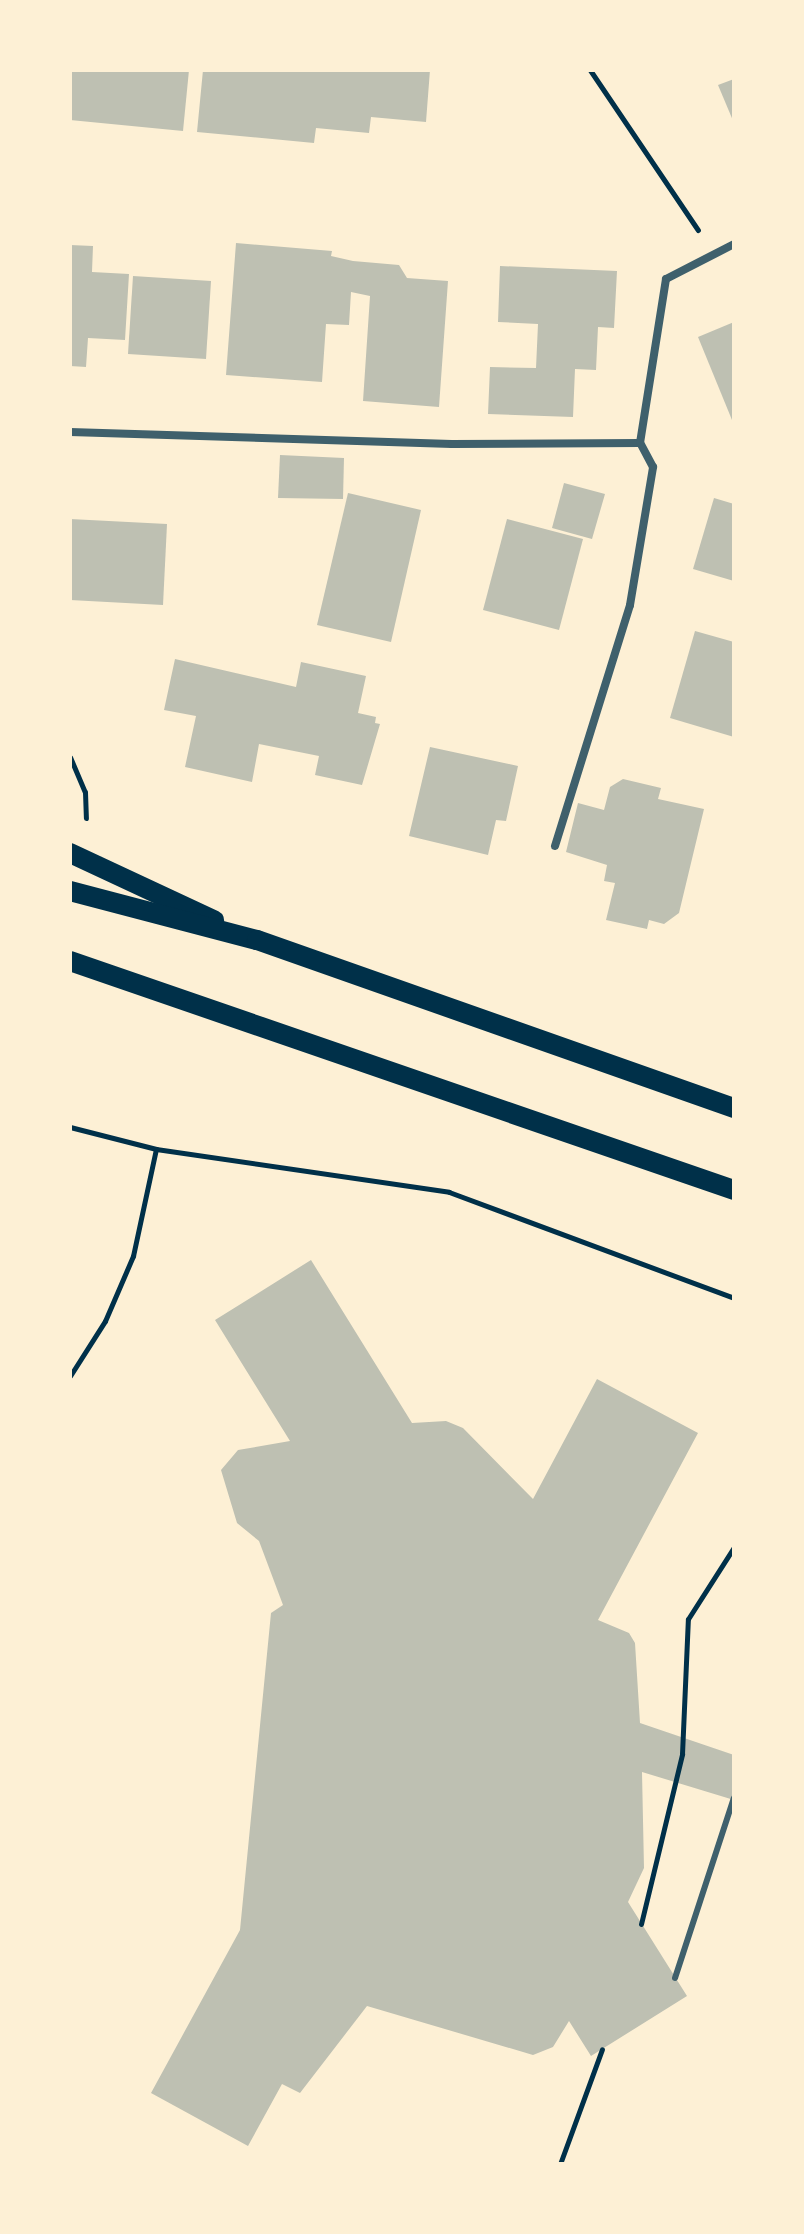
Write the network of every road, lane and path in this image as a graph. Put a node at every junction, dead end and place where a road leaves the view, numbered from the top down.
1 (591, 70) edge
2 (734, 244) edge
3 (714, 255) junction
4 (70, 432) edge
5 (640, 443) junction
6 (70, 757) edge
7 (86, 818) dead end
8 (555, 846) dead end
9 (70, 853) edge
10 (70, 891) edge
11 (257, 940) junction
12 (70, 961) edge
13 (734, 1108) edge
14 (70, 1127) edge
15 (156, 1149) junction
16 (734, 1190) edge
17 (734, 1298) edge
18 (70, 1376) edge
19 (734, 1547) edge
20 (734, 1798) edge
21 (641, 1924) dead end
22 (675, 1978) dead end
23 (602, 2049) dead end
24 (560, 2164) edge

1 - 3 path
2 - 3 street
3 - 5 street
4 - 5 street
5 - 8 street
6 - 7 path
9 - 11 main road
10 - 11 main road
11 - 13 main road
12 - 16 main road
14 - 15 path
15 - 17 path
15 - 18 path
19 - 21 path
20 - 22 lane
23 - 24 path

